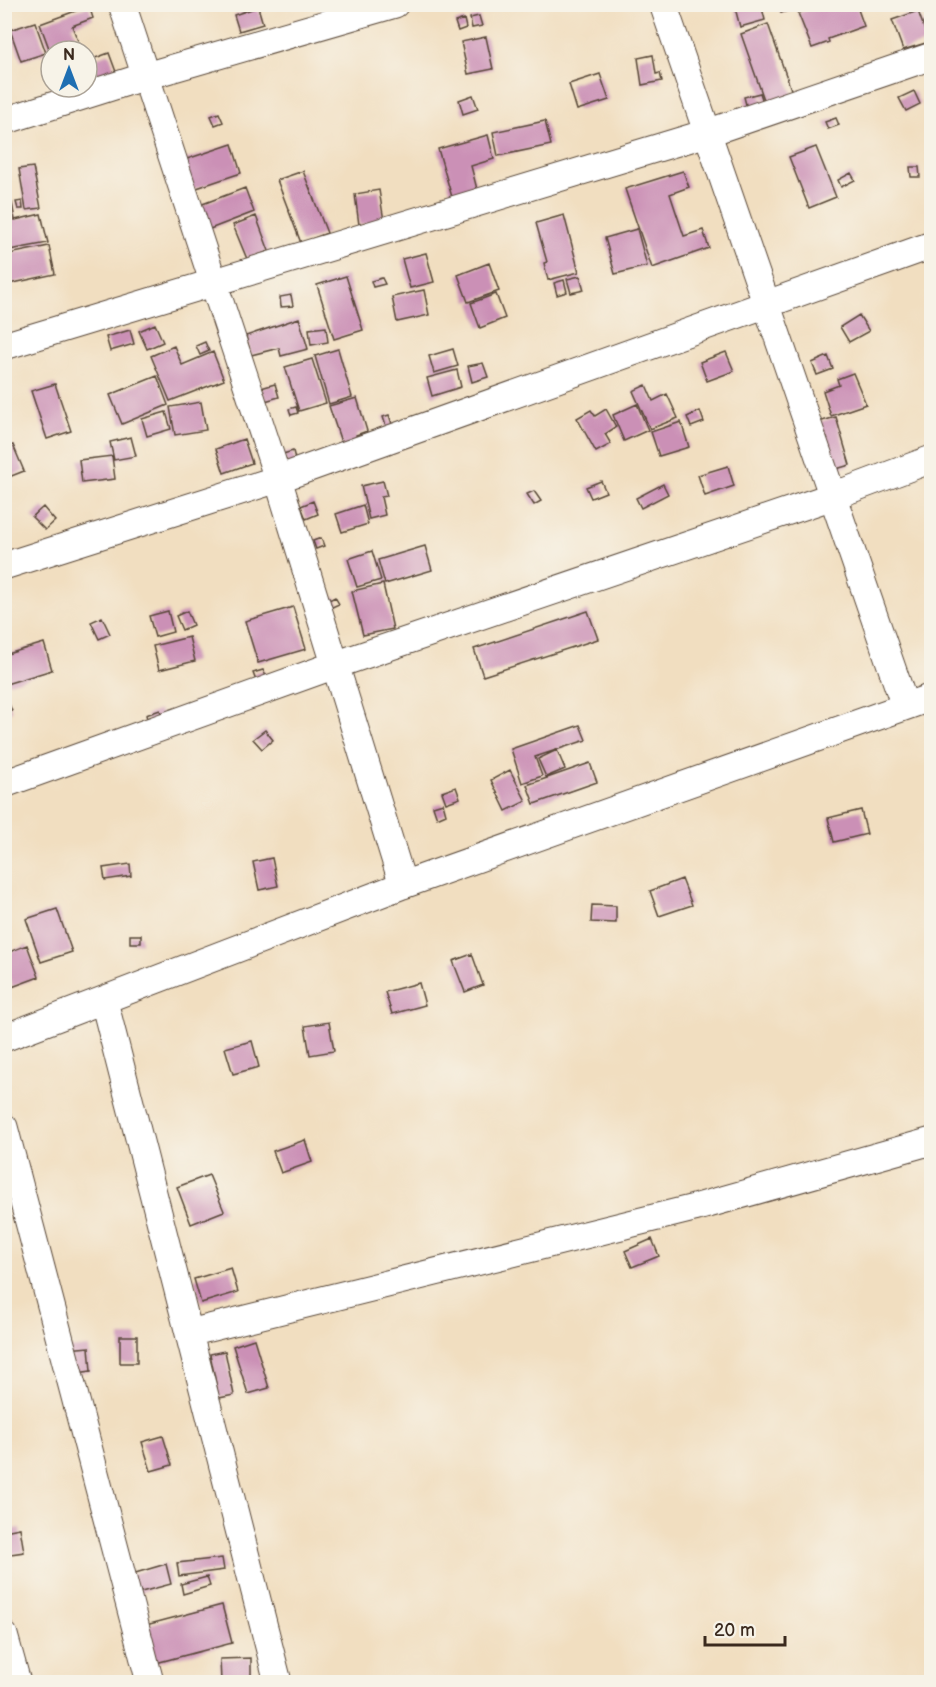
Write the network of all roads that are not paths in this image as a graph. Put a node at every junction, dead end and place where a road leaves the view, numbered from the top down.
1 (122, 4) edge
2 (395, 4) edge
3 (663, 4) edge
4 (932, 56) edge
5 (146, 76) junction
6 (4, 121) edge
7 (707, 133) junction
8 (932, 245) edge
9 (214, 284) junction
10 (766, 302) junction
11 (4, 346) edge
12 (932, 459) edge
13 (278, 479) junction
14 (833, 496) junction
15 (4, 566) edge
16 (335, 665) junction
17 (932, 697) edge
18 (905, 706) junction
19 (4, 784) edge
20 (403, 885) junction
21 (104, 1001) junction
22 (4, 1038) edge
23 (4, 1127) edge
24 (932, 1141) edge
25 (189, 1333) junction
26 (4, 1635) edge
27 (16, 1683) edge
28 (150, 1683) edge
29 (278, 1683) edge

1 - 5 street
2 - 5 street
3 - 7 street
4 - 7 street
5 - 6 street
5 - 9 street
7 - 9 street
7 - 10 street
8 - 10 street
9 - 11 street
9 - 13 street
10 - 13 street
10 - 14 street
12 - 14 street
13 - 15 street
13 - 16 street
14 - 16 street
14 - 18 street
16 - 19 street
16 - 20 street
17 - 18 street
18 - 20 street
20 - 21 street
21 - 22 street
21 - 25 street
23 - 28 street
24 - 25 street
25 - 29 street
26 - 27 street

